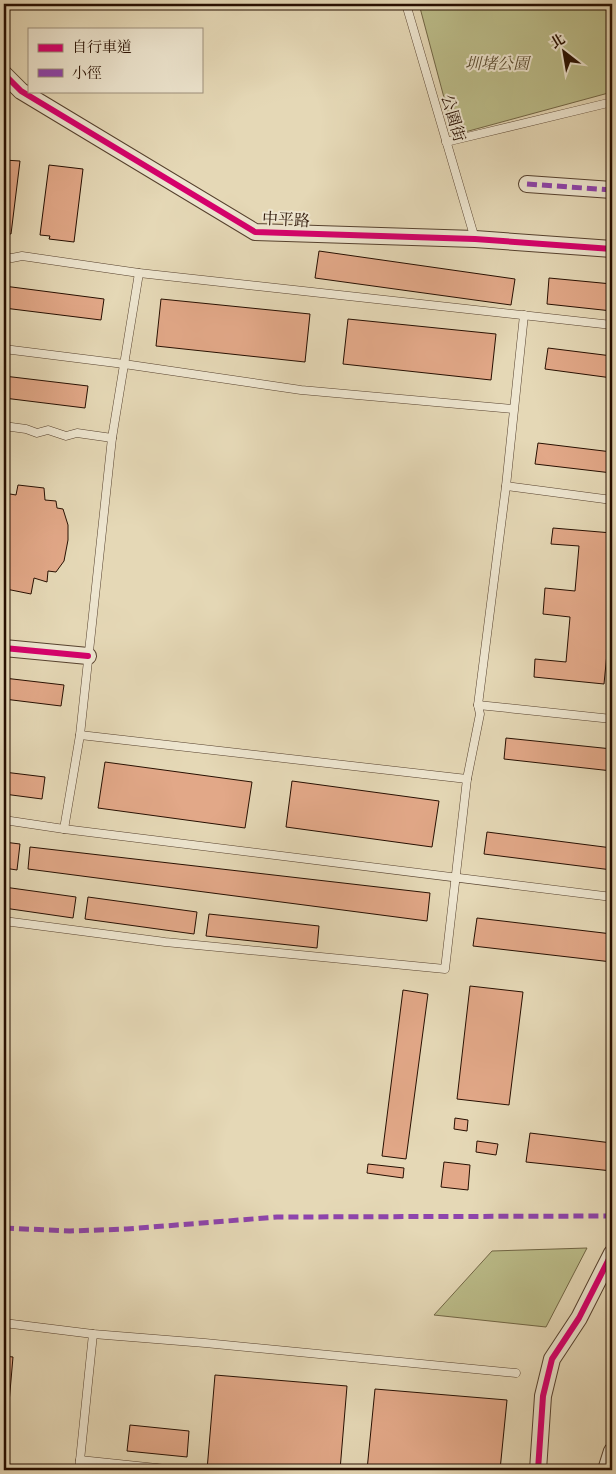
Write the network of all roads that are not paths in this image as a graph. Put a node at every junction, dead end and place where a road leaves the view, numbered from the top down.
1 (406, 4) edge
2 (4, 74) edge
3 (612, 102) edge
4 (446, 142) junction
5 (527, 184) dead end
6 (612, 190) edge
7 (475, 239) junction
8 (612, 249) edge
9 (4, 257) edge
10 (139, 272) junction
11 (524, 315) junction
12 (612, 326) edge
13 (4, 349) edge
14 (124, 364) junction
15 (513, 409) junction
16 (4, 426) edge
17 (112, 438) junction
18 (506, 486) junction
19 (612, 500) edge
20 (4, 648) edge
21 (88, 656) junction
22 (478, 705) junction
23 (612, 719) edge
24 (80, 735) junction
25 (467, 780) junction
26 (4, 820) edge
27 (64, 829) junction
28 (456, 878) junction
29 (612, 897) edge
30 (4, 921) edge
31 (612, 1253) edge
32 (4, 1323) edge
33 (93, 1334) junction
34 (516, 1373) dead end
35 (612, 1451) edge
36 (80, 1460) junction
37 (79, 1470) edge
38 (176, 1470) edge
39 (538, 1470) edge
40 (606, 1470) edge

1 - 4 lane, 公園街
2 - 7 street, 中平路
3 - 4 lane
4 - 7 lane, 公園街
5 - 6 street
7 - 8 street, 中平路
9 - 10 lane
10 - 11 lane
10 - 14 lane
11 - 12 lane
11 - 15 lane
13 - 14 lane
14 - 15 lane
14 - 17 lane
15 - 18 lane
16 - 17 lane
17 - 21 lane
18 - 19 lane
18 - 22 lane
20 - 21 street
21 - 24 lane
22 - 23 lane
22 - 25 lane
24 - 25 lane
24 - 27 lane
25 - 28 lane
26 - 27 lane
27 - 28 lane
28 - 29 lane
28 - 30 lane
31 - 39 street
32 - 33 lane
33 - 34 lane
33 - 36 lane
35 - 40 street
36 - 37 lane
36 - 38 lane

